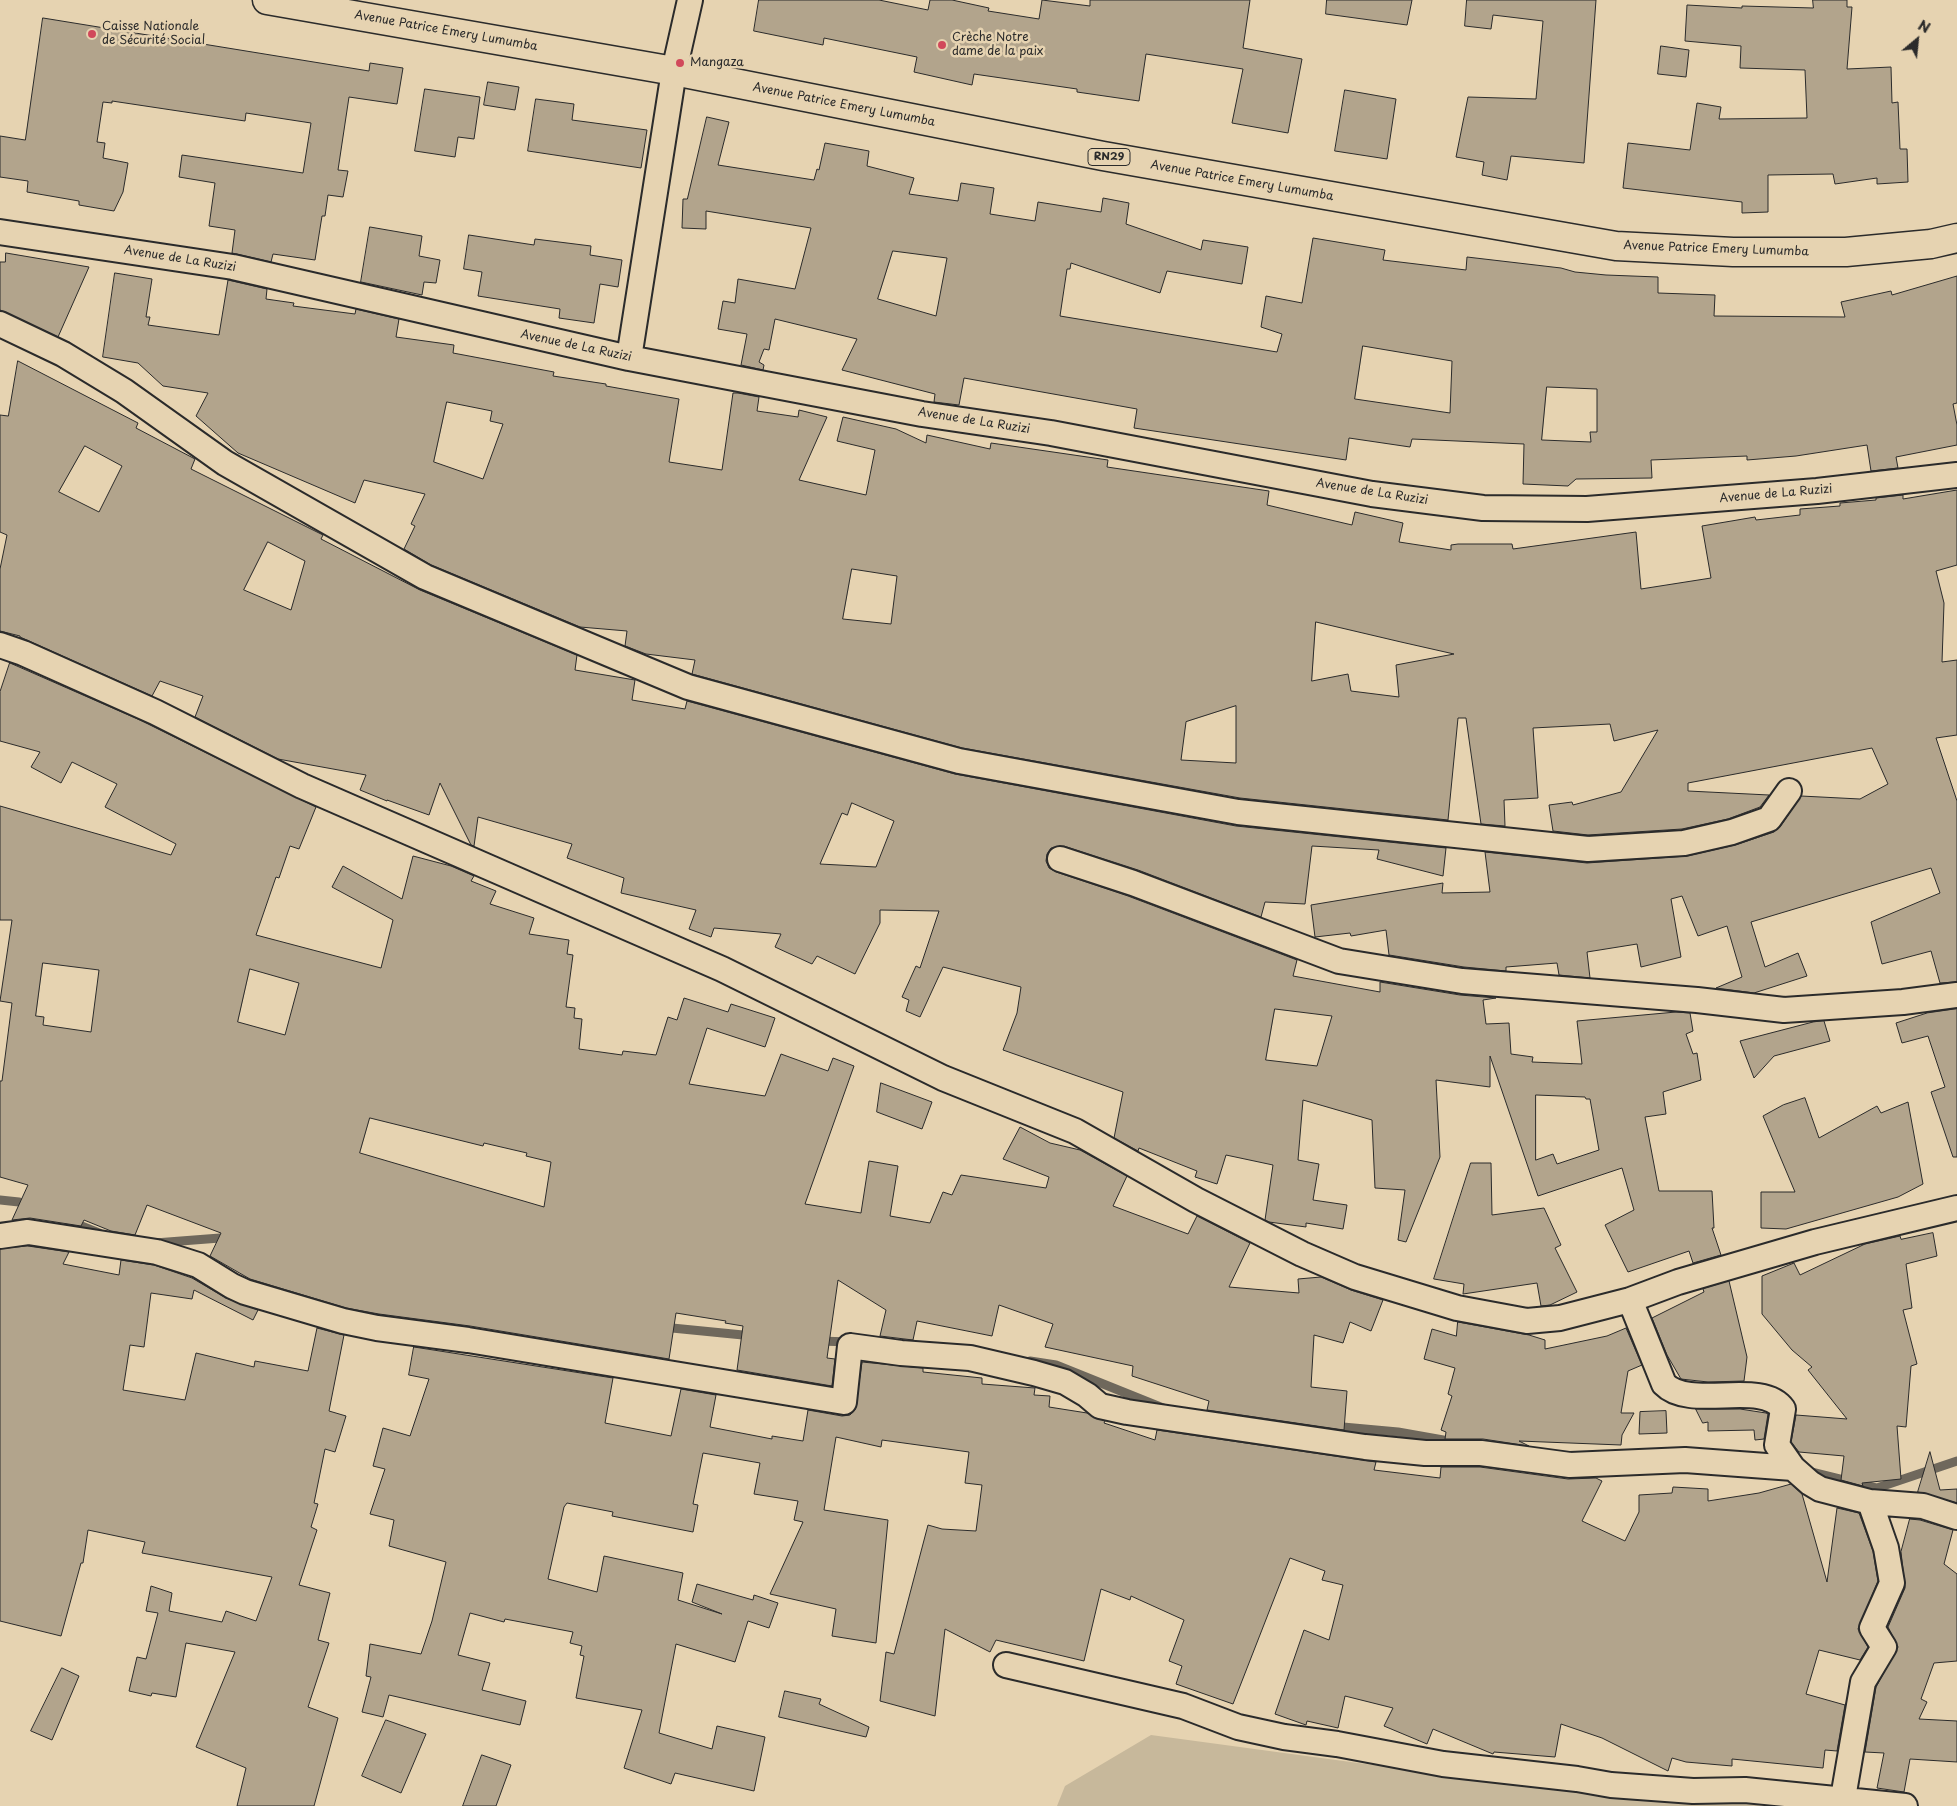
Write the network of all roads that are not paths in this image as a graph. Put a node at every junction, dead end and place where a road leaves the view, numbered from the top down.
1 (267, 0) edge
2 (690, 0) edge
3 (674, 72) junction
4 (0, 232) edge
5 (1957, 238) edge
6 (0, 324) edge
7 (629, 358) junction
8 (1957, 475) edge
9 (0, 645) edge
10 (1789, 791) dead end
11 (1060, 859) dead end
12 (1957, 995) edge
13 (1957, 1208) edge
14 (0, 1236) edge
15 (1630, 1300) junction
16 (1792, 1468) junction
17 (1870, 1502) junction
18 (1957, 1517) edge
19 (1006, 1665) dead end
20 (1843, 1798) junction
21 (1905, 1806) edge

1 - 3 main road, Avenue Patrice Emery Lumumba / RN29
2 - 3 street
3 - 5 main road, Avenue Patrice Emery Lumumba / RN29
3 - 7 street
4 - 7 street, Avenue de La Ruzizi
6 - 10 street
7 - 8 street, Avenue de La Ruzizi
9 - 15 street
11 - 12 street
13 - 15 street
14 - 16 street
15 - 16 street
16 - 17 street
17 - 18 street
17 - 20 street
19 - 20 street
20 - 21 street

